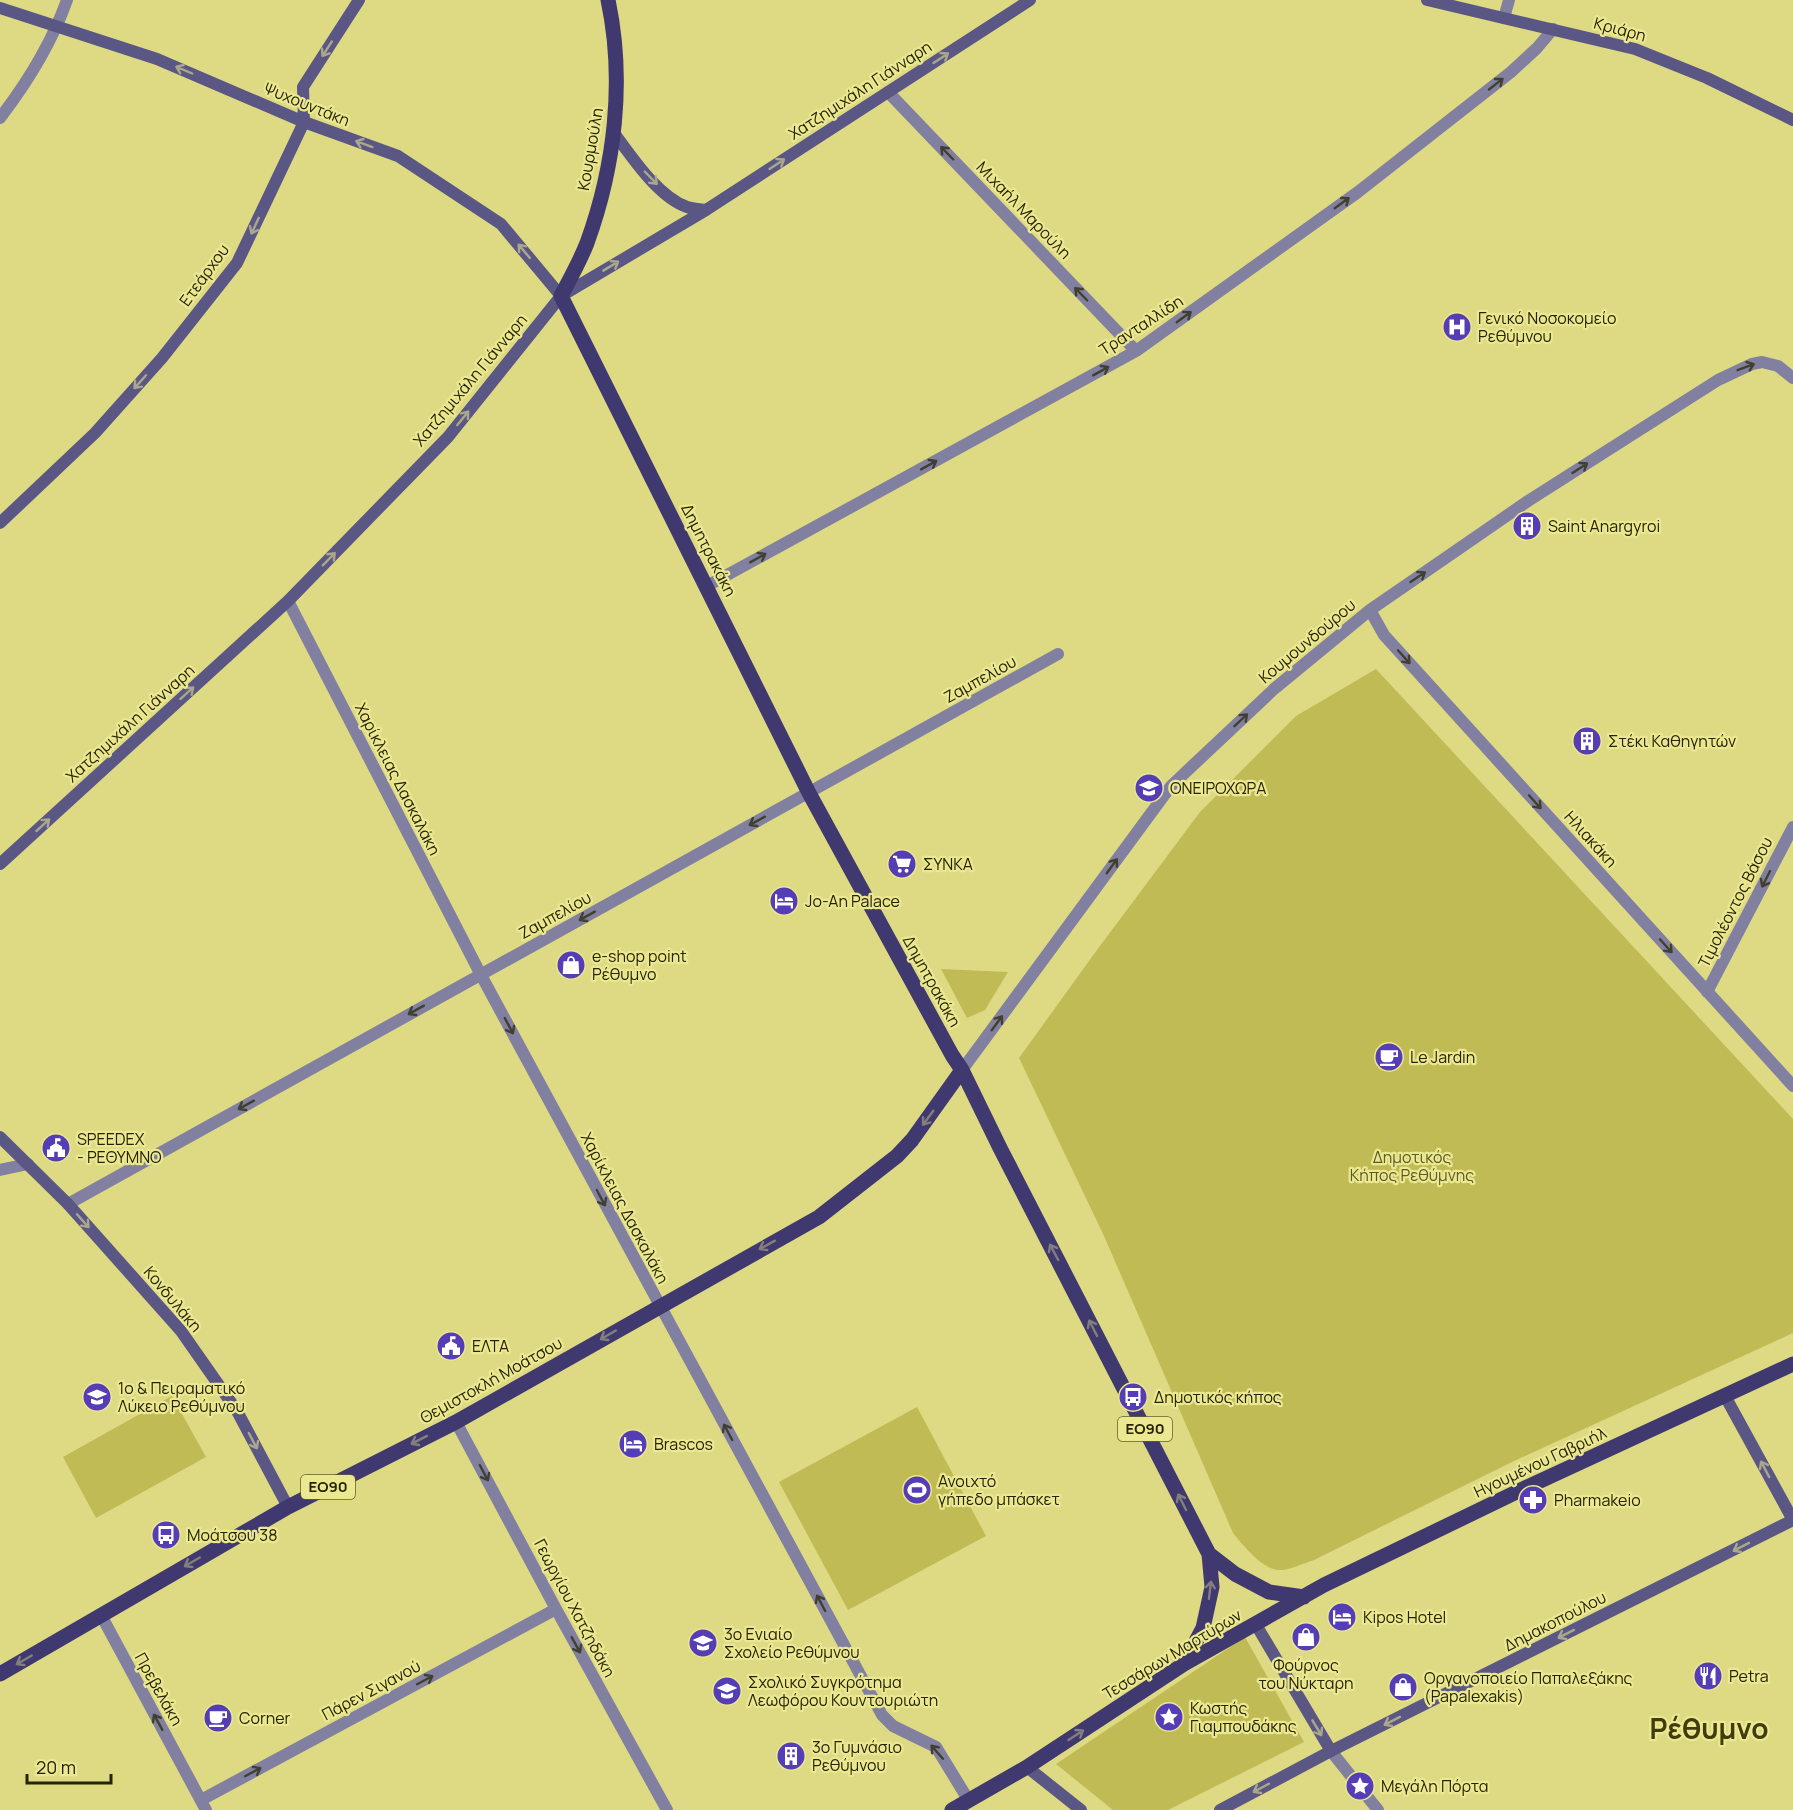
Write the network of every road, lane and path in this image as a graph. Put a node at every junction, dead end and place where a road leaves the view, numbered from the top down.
1 (67, 0) edge
2 (359, 0) edge
3 (608, 0) edge
4 (1030, 0) edge
5 (1427, 0) edge
6 (1509, 0) edge
7 (0, 8) edge
8 (1504, 18) junction
9 (57, 26) junction
10 (1553, 30) junction
11 (888, 92) junction
12 (0, 118) edge
13 (1793, 120) edge
14 (304, 122) junction
15 (614, 133) junction
16 (706, 210) junction
17 (561, 296) junction
18 (1136, 351) junction
19 (1793, 378) edge
20 (0, 523) edge
21 (707, 586) junction
22 (288, 601) junction
23 (1370, 610) junction
24 (1058, 654) dead end
25 (809, 793) junction
26 (1793, 827) edge
27 (0, 864) edge
28 (481, 975) junction
29 (1707, 992) junction
30 (962, 1070) junction
31 (1793, 1086) edge
32 (0, 1137) edge
33 (28, 1164) junction
34 (0, 1170) edge
35 (68, 1204) junction
36 (658, 1305) junction
37 (1793, 1364) edge
38 (1725, 1396) junction
39 (456, 1422) junction
40 (288, 1507) junction
41 (1793, 1520) edge
42 (1209, 1554) junction
43 (1304, 1597) junction
44 (556, 1609) junction
45 (101, 1615) junction
46 (1255, 1623) junction
47 (1184, 1664) junction
48 (0, 1674) edge
49 (1331, 1751) junction
50 (1027, 1767) junction
51 (969, 1801) junction
52 (204, 1805) edge
53 (667, 1810) edge
54 (952, 1810) edge
55 (1081, 1810) edge
56 (1220, 1810) edge
57 (1378, 1810) edge

1 - 9 street
2 -> 14 street, Ετεάρχου
3 - 15 main road, Κουρμούλη
11 -> 4 street, Χατζημιχάλη Γιάνναρη
5 - 8 street, Κριάρη
6 - 8 street
7 - 9 street, Ψυχουντάκη
8 - 10 street, Κριάρη
9 - 12 street
14 -> 9 street, Ψυχουντάκη
10 - 13 street, Κριάρη
18 -> 10 street, Τρανταλλίδη
16 -> 11 street, Χατζημιχάλη Γιάνναρη
18 -> 11 street, Μιχαήλ Μαρούλη
17 -> 14 street, Ψυχουντάκη
14 -> 20 street, Ετεάρχου
15 -> 16 street
15 - 17 main road, Κουρμούλη
17 -> 16 street, Χατζημιχάλη Γιάνναρη
17 - 21 main road, Δημητρακάκη
22 -> 17 street, Χατζημιχάλη Γιάνναρη
21 -> 18 street, Τρανταλλίδη
23 -> 19 street, Κουμουνδούρου
21 - 25 main road, Δημητρακάκη
27 -> 22 street, Χατζημιχάλη Γιάνναρη
22 - 28 street, Χαρίκλειας Δασκαλάκη
23 -> 29 street, Ηλιακάκη
30 -> 23 street, Κουμουνδούρου
24 - 25 street, Ζαμπελίου
25 -> 28 street, Ζαμπελίου
25 - 30 main road, Δημητρακάκη
26 -> 29 street, Τιμολέοντος Βάσου
28 -> 35 street, Ζαμπελίου
28 -> 36 street, Χαρίκλειας Δασκαλάκη
29 - 31 street, Ηλιακάκη
30 -> 36 main road, Θεμιστοκλή Μοάτσου / ΕΟ90
42 -> 30 main road, Δημητρακάκη / ΕΟ90
32 - 33 street, Κονδυλάκη
33 - 34 street
33 - 35 street, Κονδυλάκη
35 -> 40 street, Κονδυλάκη
36 -> 39 main road, Θεμιστοκλή Μοάτσου / ΕΟ90
51 -> 36 street, Χαρίκλειας Δασκαλάκη
37 - 38 main road, Ηγουμένου Γαβριήλ / ΕΟ90
41 -> 38 street
38 - 43 main road, Ηγουμένου Γαβριήλ / ΕΟ90
39 -> 40 main road, Θεμιστοκλή Μοάτσου / ΕΟ90
39 -> 44 street, Γεωργίου Χατζηδάκη
40 -> 45 main road, Θεμιστοκλή Μοάτσου / ΕΟ90
41 -> 49 street, Δημακοπούλου
42 - 43 main road, Δημητρακάκη / ΕΟ90
47 -> 42 main road, ΕΟ90
43 - 46 main road, ΕΟ90
52 -> 44 street, Πάρεν Σιγανού
44 -> 53 street, Γεωργίου Χατζηδάκη
45 -> 48 main road, Θεμιστοκλή Μοάτσου / ΕΟ90
52 -> 45 street, Πρεβελάκη
46 - 47 main road, Τεσσάρων Μαρτύρων / ΕΟ90
46 -> 49 street, Τεσσάρων Μαρτύρων
50 -> 47 main road, Τεσσάρων Μαρτύρων / ΕΟ90
49 -> 56 street
49 - 57 street
50 - 51 main road, ΕΟ90
50 - 55 street
51 - 54 main road, ΕΟ90

